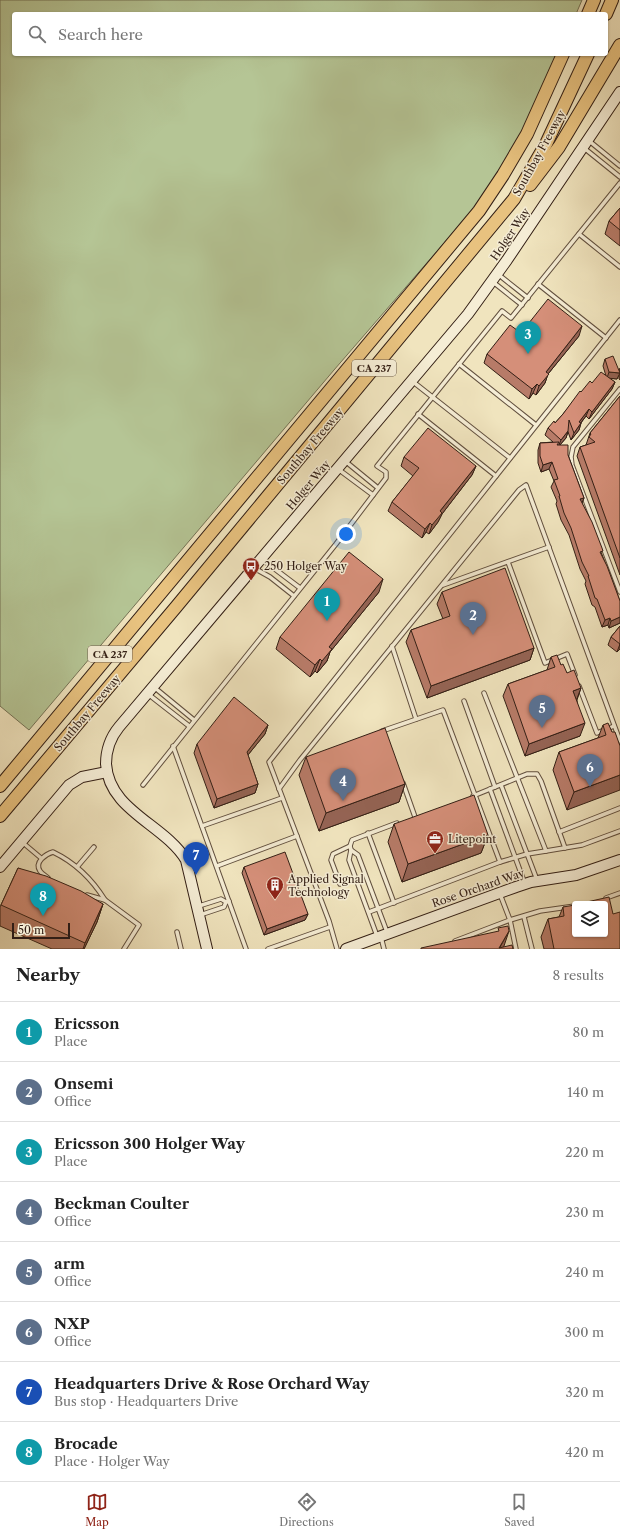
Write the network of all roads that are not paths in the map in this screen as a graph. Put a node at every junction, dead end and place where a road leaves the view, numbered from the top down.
1 (586, 0) edge
2 (594, 0) edge
3 (612, 0) edge
4 (581, 12) edge
5 (589, 12) edge
6 (607, 12) edge
7 (620, 45) edge
8 (562, 56) edge
9 (569, 56) edge
10 (587, 56) edge
11 (620, 92) edge
12 (586, 144) junction
13 (620, 166) edge
14 (620, 177) edge
15 (620, 183) edge
16 (514, 199) junction
17 (579, 234) junction
18 (620, 267) edge
19 (495, 278) junction
20 (538, 284) junction
21 (528, 298) junction
22 (522, 305) junction
23 (620, 320) edge
24 (606, 338) junction
25 (370, 342) junction
26 (459, 364) junction
27 (411, 380) junction
28 (620, 389) edge
29 (432, 397) junction
30 (418, 414) junction
31 (536, 425) junction
32 (510, 458) junction
33 (344, 460) junction
34 (337, 468) junction
35 (496, 476) junction
36 (378, 488) junction
37 (372, 495) junction
38 (549, 547) junction
39 (261, 558) junction
40 (508, 562) junction
41 (253, 568) junction
42 (442, 585) junction
43 (300, 588) junction
44 (620, 592) edge
45 (294, 596) junction
46 (392, 646) junction
47 (150, 690) junction
48 (484, 693) dead end
49 (464, 701) dead end
50 (416, 719) junction
51 (194, 720) junction
52 (189, 726) junction
53 (614, 726) junction
54 (384, 731) junction
55 (377, 733) edge
56 (386, 738) edge
57 (620, 741) edge
58 (173, 746) junction
59 (307, 758) edge
60 (300, 760) junction
61 (107, 772) junction
62 (518, 778) junction
63 (402, 781) edge
64 (143, 785) dead end
65 (501, 785) junction
66 (0, 786) edge
67 (495, 788) junction
68 (279, 789) junction
69 (490, 789) junction
70 (475, 795) junction
71 (282, 798) junction
72 (468, 798) edge
73 (620, 808) edge
74 (422, 815) edge
75 (0, 816) edge
76 (415, 817) junction
77 (409, 820) edge
78 (402, 822) edge
79 (202, 826) junction
80 (620, 831) edge
81 (559, 832) junction
82 (368, 833) junction
83 (297, 836) junction
84 (21, 841) junction
85 (94, 847) dead end
86 (350, 848) junction
87 (565, 848) junction
88 (546, 851) junction
89 (527, 854) junction
90 (41, 858) junction
91 (515, 858) junction
92 (620, 860) edge
93 (500, 862) junction
94 (216, 866) junction
95 (0, 867) edge
96 (78, 867) junction
97 (52, 880) edge
98 (537, 881) junction
99 (340, 884) dead end
100 (525, 884) junction
101 (500, 893) junction
102 (620, 893) edge
103 (81, 894) edge
104 (105, 900) junction
105 (227, 901) junction
106 (600, 901) edge
107 (394, 903) junction
108 (572, 906) edge
109 (378, 909) junction
110 (198, 911) junction
111 (369, 912) junction
112 (524, 917) junction
113 (510, 920) junction
114 (330, 927) junction
115 (177, 932) dead end
116 (382, 936) junction
117 (449, 944) edge
118 (124, 949) edge
119 (181, 949) edge
120 (206, 949) edge
121 (246, 949) edge
122 (268, 949) edge
123 (337, 949) edge
124 (346, 949) edge
125 (384, 949) edge
126 (516, 949) edge
127 (532, 949) edge

1 - 4 highway
2 - 5 highway
3 - 6 highway
7 - 16 highway
8 - 25 highway, Southbay Freeway / CA 237
9 - 25 highway
10 - 16 highway, Southbay Freeway / CA 237
11 - 12 street, Holger Way
12 - 13 lane
12 - 14 lane
12 - 19 street, Holger Way
15 - 17 lane
16 - 75 highway, Southbay Freeway / CA 237
17 - 18 lane
17 - 20 lane
19 - 21 lane
19 - 22 lane
19 - 27 street, Holger Way
20 - 21 lane
20 - 24 lane
21 - 22 lane
22 - 26 lane
23 - 24 lane
24 - 31 lane
25 - 66 highway, Southbay Freeway / CA 237
26 - 29 lane
26 - 31 lane
27 - 29 lane
27 - 33 street, Holger Way
28 - 44 lane
29 - 30 lane
29 - 32 lane
30 - 35 lane
30 - 36 lane
31 - 32 lane
32 - 35 lane
33 - 34 street, Holger Way
33 - 36 lane
34 - 37 lane
34 - 39 street, Holger Way
35 - 68 lane
36 - 37 lane
37 - 43 lane
38 - 40 lane
38 - 42 lane
38 - 53 lane
39 - 41 street, Holger Way
39 - 43 lane
40 - 42 lane
40 - 53 lane
41 - 45 lane
41 - 47 street, Holger Way
42 - 46 lane
43 - 45 lane
45 - 51 lane
46 - 50 lane
46 - 60 lane
47 - 51 lane
47 - 52 lane
47 - 61 street, Holger Way
48 - 62 lane
49 - 67 lane
50 - 54 lane
50 - 70 lane
51 - 52 lane
52 - 58 lane
53 - 57 lane
54 - 55 lane
54 - 56 lane
58 - 64 lane
58 - 79 lane
59 - 60 lane
60 - 68 lane
61 - 84 street
61 - 110 street
62 - 65 lane
62 - 81 lane
62 - 88 lane
63 - 76 lane
65 - 67 lane
65 - 89 lane
67 - 69 lane
68 - 71 lane
69 - 70 lane
69 - 91 lane
70 - 72 lane
70 - 93 lane
71 - 79 lane
71 - 83 lane
73 - 81 lane
74 - 76 lane
76 - 77 lane
78 - 82 lane
79 - 94 lane
80 - 87 lane
81 - 87 lane
82 - 86 lane
82 - 107 lane
83 - 94 lane
83 - 114 lane
84 - 90 lane
84 - 95 street
85 - 96 lane
86 - 99 lane
86 - 109 lane
86 - 111 lane
87 - 88 lane
88 - 89 lane
89 - 91 lane
89 - 98 lane
90 - 96 lane
90 - 97 lane
91 - 93 lane
91 - 100 lane
92 - 98 street, Rose Orchard Way
93 - 107 lane
94 - 105 lane
96 - 104 lane
98 - 100 street, Rose Orchard Way
100 - 101 street, Rose Orchard Way
101 - 113 lane
101 - 116 street, Rose Orchard Way
102 - 106 lane
103 - 104 lane
104 - 118 lane
105 - 110 lane
105 - 110 lane
105 - 121 lane
107 - 109 lane
108 - 112 lane
109 - 111 lane
109 - 116 lane
110 - 120 street
111 - 116 lane
112 - 113 lane
112 - 127 lane
113 - 117 lane
113 - 126 lane
114 - 122 lane
114 - 123 lane
115 - 119 lane
116 - 124 street, Rose Orchard Way
116 - 125 lane

